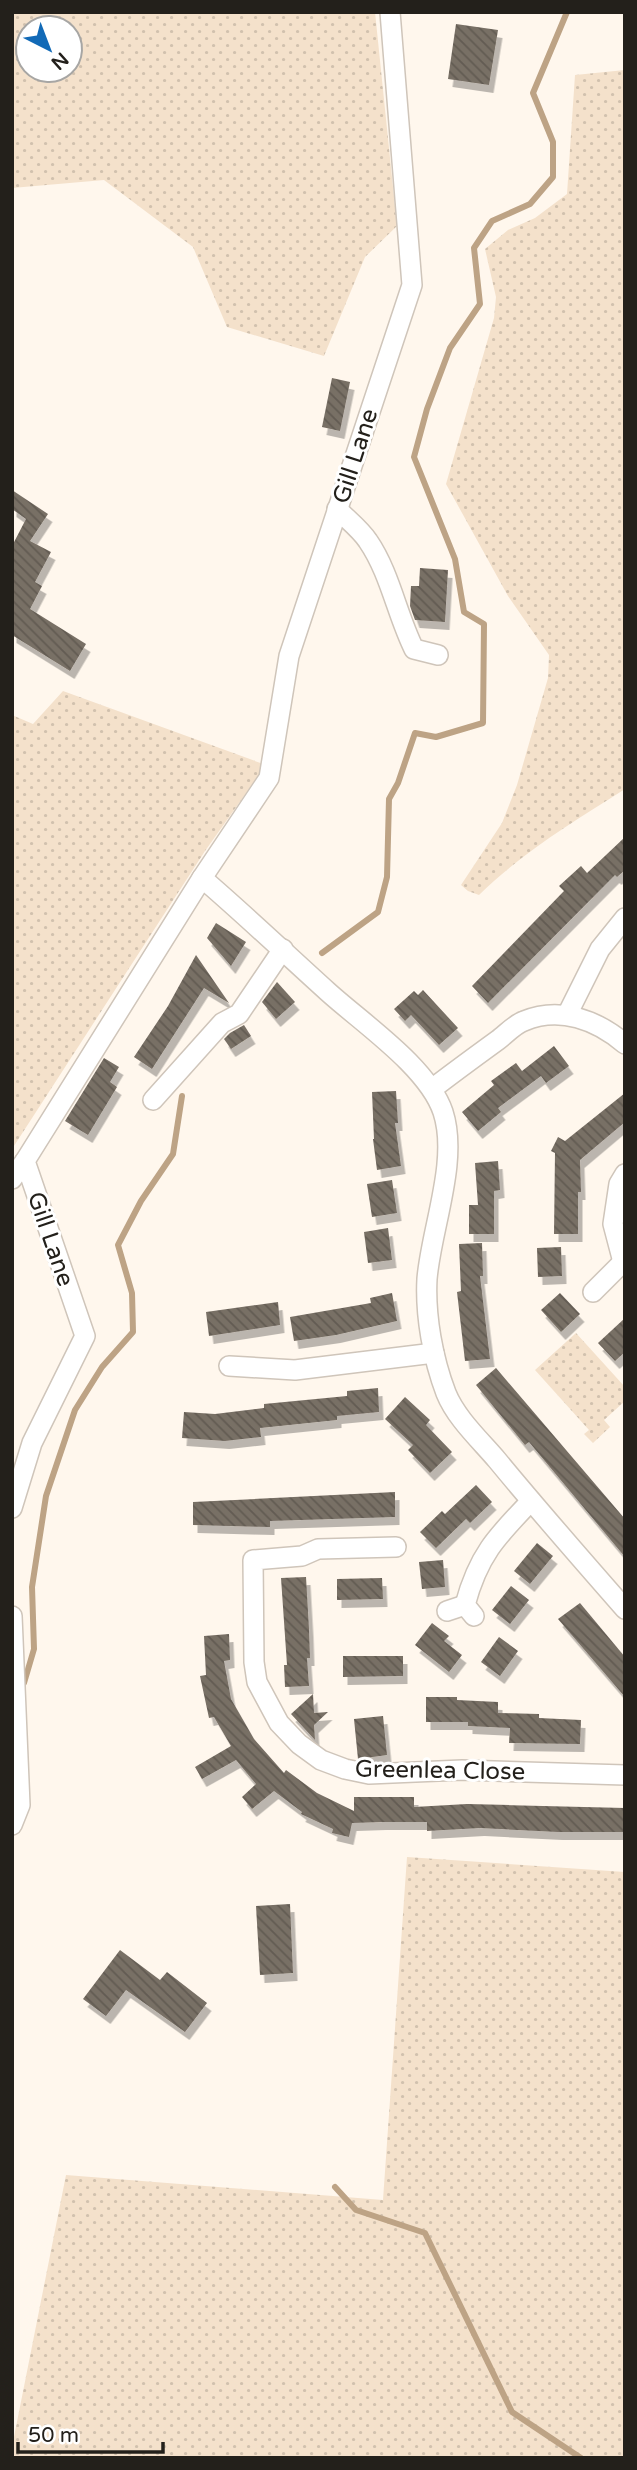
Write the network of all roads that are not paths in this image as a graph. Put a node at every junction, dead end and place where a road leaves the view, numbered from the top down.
1 (390, 12) edge
2 (337, 509) junction
3 (438, 654) dead end
4 (202, 878) junction
5 (625, 918) edge
6 (282, 949) junction
7 (567, 1015) junction
8 (625, 1044) edge
9 (432, 1089) junction
10 (153, 1100) dead end
11 (25, 1161) junction
12 (625, 1174) edge
13 (12, 1179) edge
14 (624, 1261) edge
15 (593, 1292) dead end
16 (434, 1353) junction
17 (229, 1366) dead end
18 (531, 1501) junction
19 (12, 1508) edge
20 (396, 1546) dead end
21 (625, 1609) edge
22 (462, 1611) dead end
23 (12, 1616) edge
24 (625, 1775) edge
25 (12, 1825) edge

1 - 2 street, Gill Lane
2 - 3 street
2 - 4 street, Gill Lane
4 - 6 street
4 - 11 street, Gill Lane
5 - 7 street
6 - 9 street
6 - 10 street
7 - 8 street
7 - 9 street
9 - 16 street
11 - 13 street
11 - 19 street, Gill Lane
12 - 14 street
14 - 15 street
16 - 17 street
16 - 18 street
18 - 21 street
18 - 22 street
20 - 24 street, Greenlea Close
23 - 25 street

